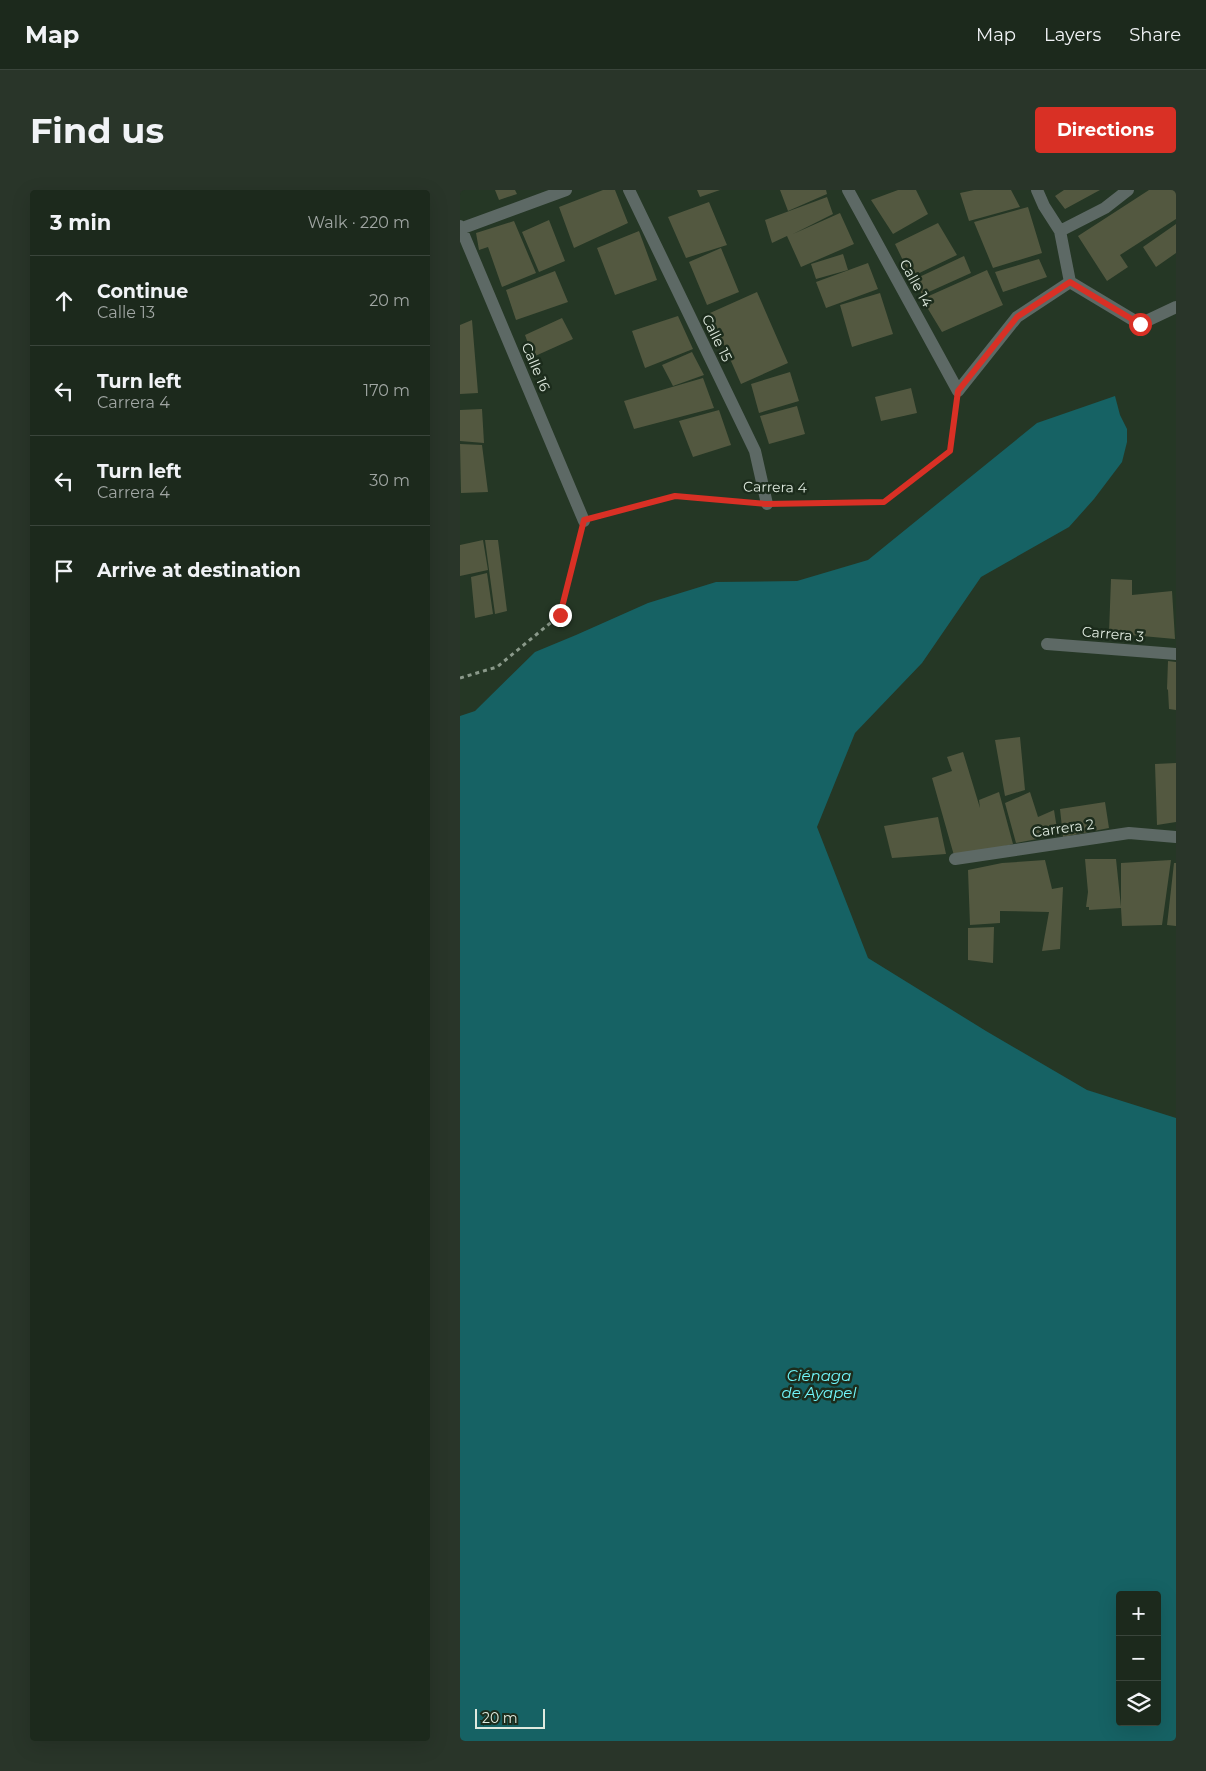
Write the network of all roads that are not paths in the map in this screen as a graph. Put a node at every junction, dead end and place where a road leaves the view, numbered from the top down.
1 (566, 190) edge
2 (629, 190) edge
3 (848, 190) edge
4 (1037, 190) edge
5 (1128, 190) edge
6 (460, 227) edge
7 (1060, 231) junction
8 (1070, 282) junction
9 (1176, 307) edge
10 (766, 504) road end
11 (584, 520) road end
12 (1047, 644) dead end
13 (1176, 654) edge
14 (1176, 837) edge
15 (954, 859) dead end

1 - 6 street
2 - 10 street, Calle 15
3 - 8 street, Calle 14
4 - 7 street
5 - 7 street
6 - 11 street, Calle 16
7 - 8 street
8 - 9 street
12 - 13 street, Carrera 3
14 - 15 street, Carrera 2

